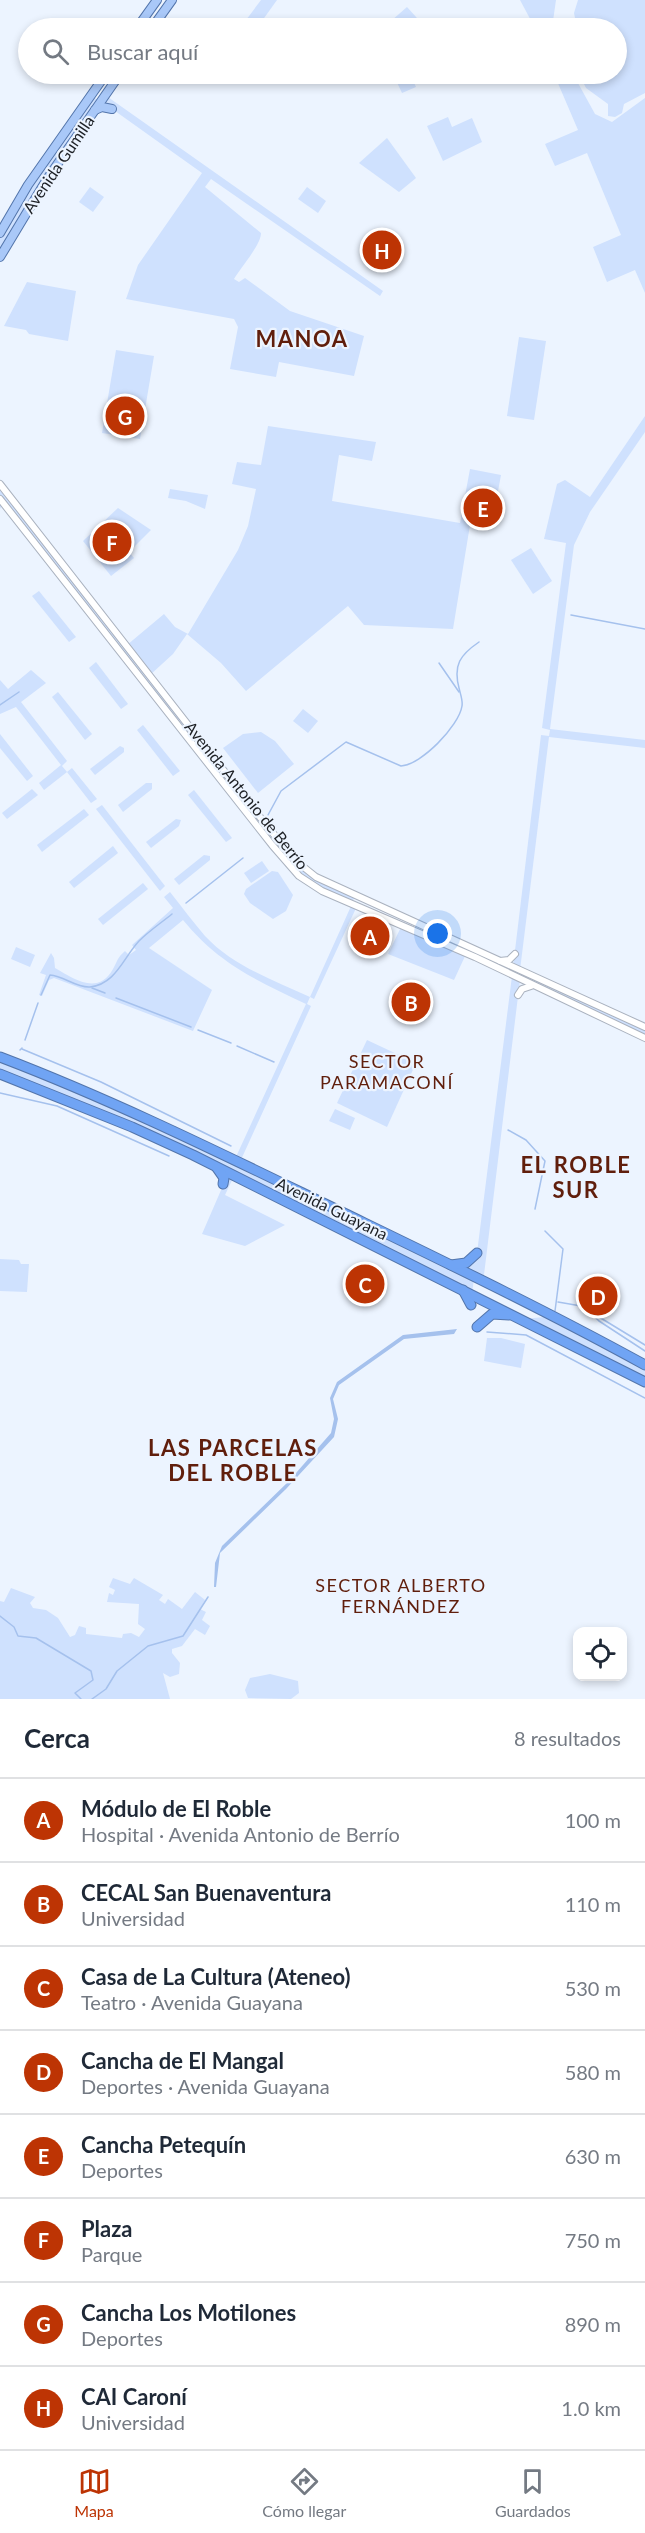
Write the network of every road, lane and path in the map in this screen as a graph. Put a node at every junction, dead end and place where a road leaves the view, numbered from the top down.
1 (157, 0) edge
2 (172, 0) edge
3 (144, 18) edge
4 (159, 18) edge
5 (99, 84) edge
6 (112, 84) edge
7 (108, 90) junction
8 (112, 100) dead end
9 (112, 109) dead end
10 (94, 110) junction
11 (0, 233) edge
12 (0, 257) edge
13 (0, 484) edge
14 (0, 499) edge
15 (514, 954) dead end
16 (499, 961) junction
17 (533, 986) junction
18 (518, 995) dead end
19 (645, 1027) edge
20 (645, 1038) edge
21 (0, 1057) edge
22 (0, 1074) edge
23 (224, 1154) junction
24 (243, 1157) junction
25 (216, 1167) junction
26 (244, 1181) junction
27 (477, 1253) dead end
28 (449, 1265) junction
29 (462, 1289) junction
30 (471, 1305) dead end
31 (515, 1316) junction
32 (477, 1327) dead end
33 (645, 1365) edge
34 (645, 1382) edge

1 - 3 main road
2 - 4 main road
5 - 11 main road, Avenida Gumilla
6 - 7 main road, Avenida Gumilla
7 - 8 main road
7 - 10 main road, Avenida Gumilla
9 - 10 main road
10 - 12 main road, Avenida Gumilla
13 - 16 street, Avenida Antonio de Berrío
14 - 17 street, Avenida Antonio de Berrío
15 - 16 street
16 - 19 street, Avenida Antonio de Berrío
17 - 18 street
17 - 20 street, Avenida Antonio de Berrío
21 - 23 highway, Avenida Guayana
22 - 25 highway, Avenida Guayana
23 - 24 highway, Avenida Guayana
23 - 24 highway
24 - 28 highway, Avenida Guayana
25 - 26 highway, Avenida Guayana
25 - 26 highway
26 - 29 highway, Avenida Guayana
27 - 28 highway
28 - 33 highway, Avenida Guayana
29 - 30 highway
29 - 31 highway, Avenida Guayana
31 - 32 highway
31 - 34 highway, Avenida Guayana

